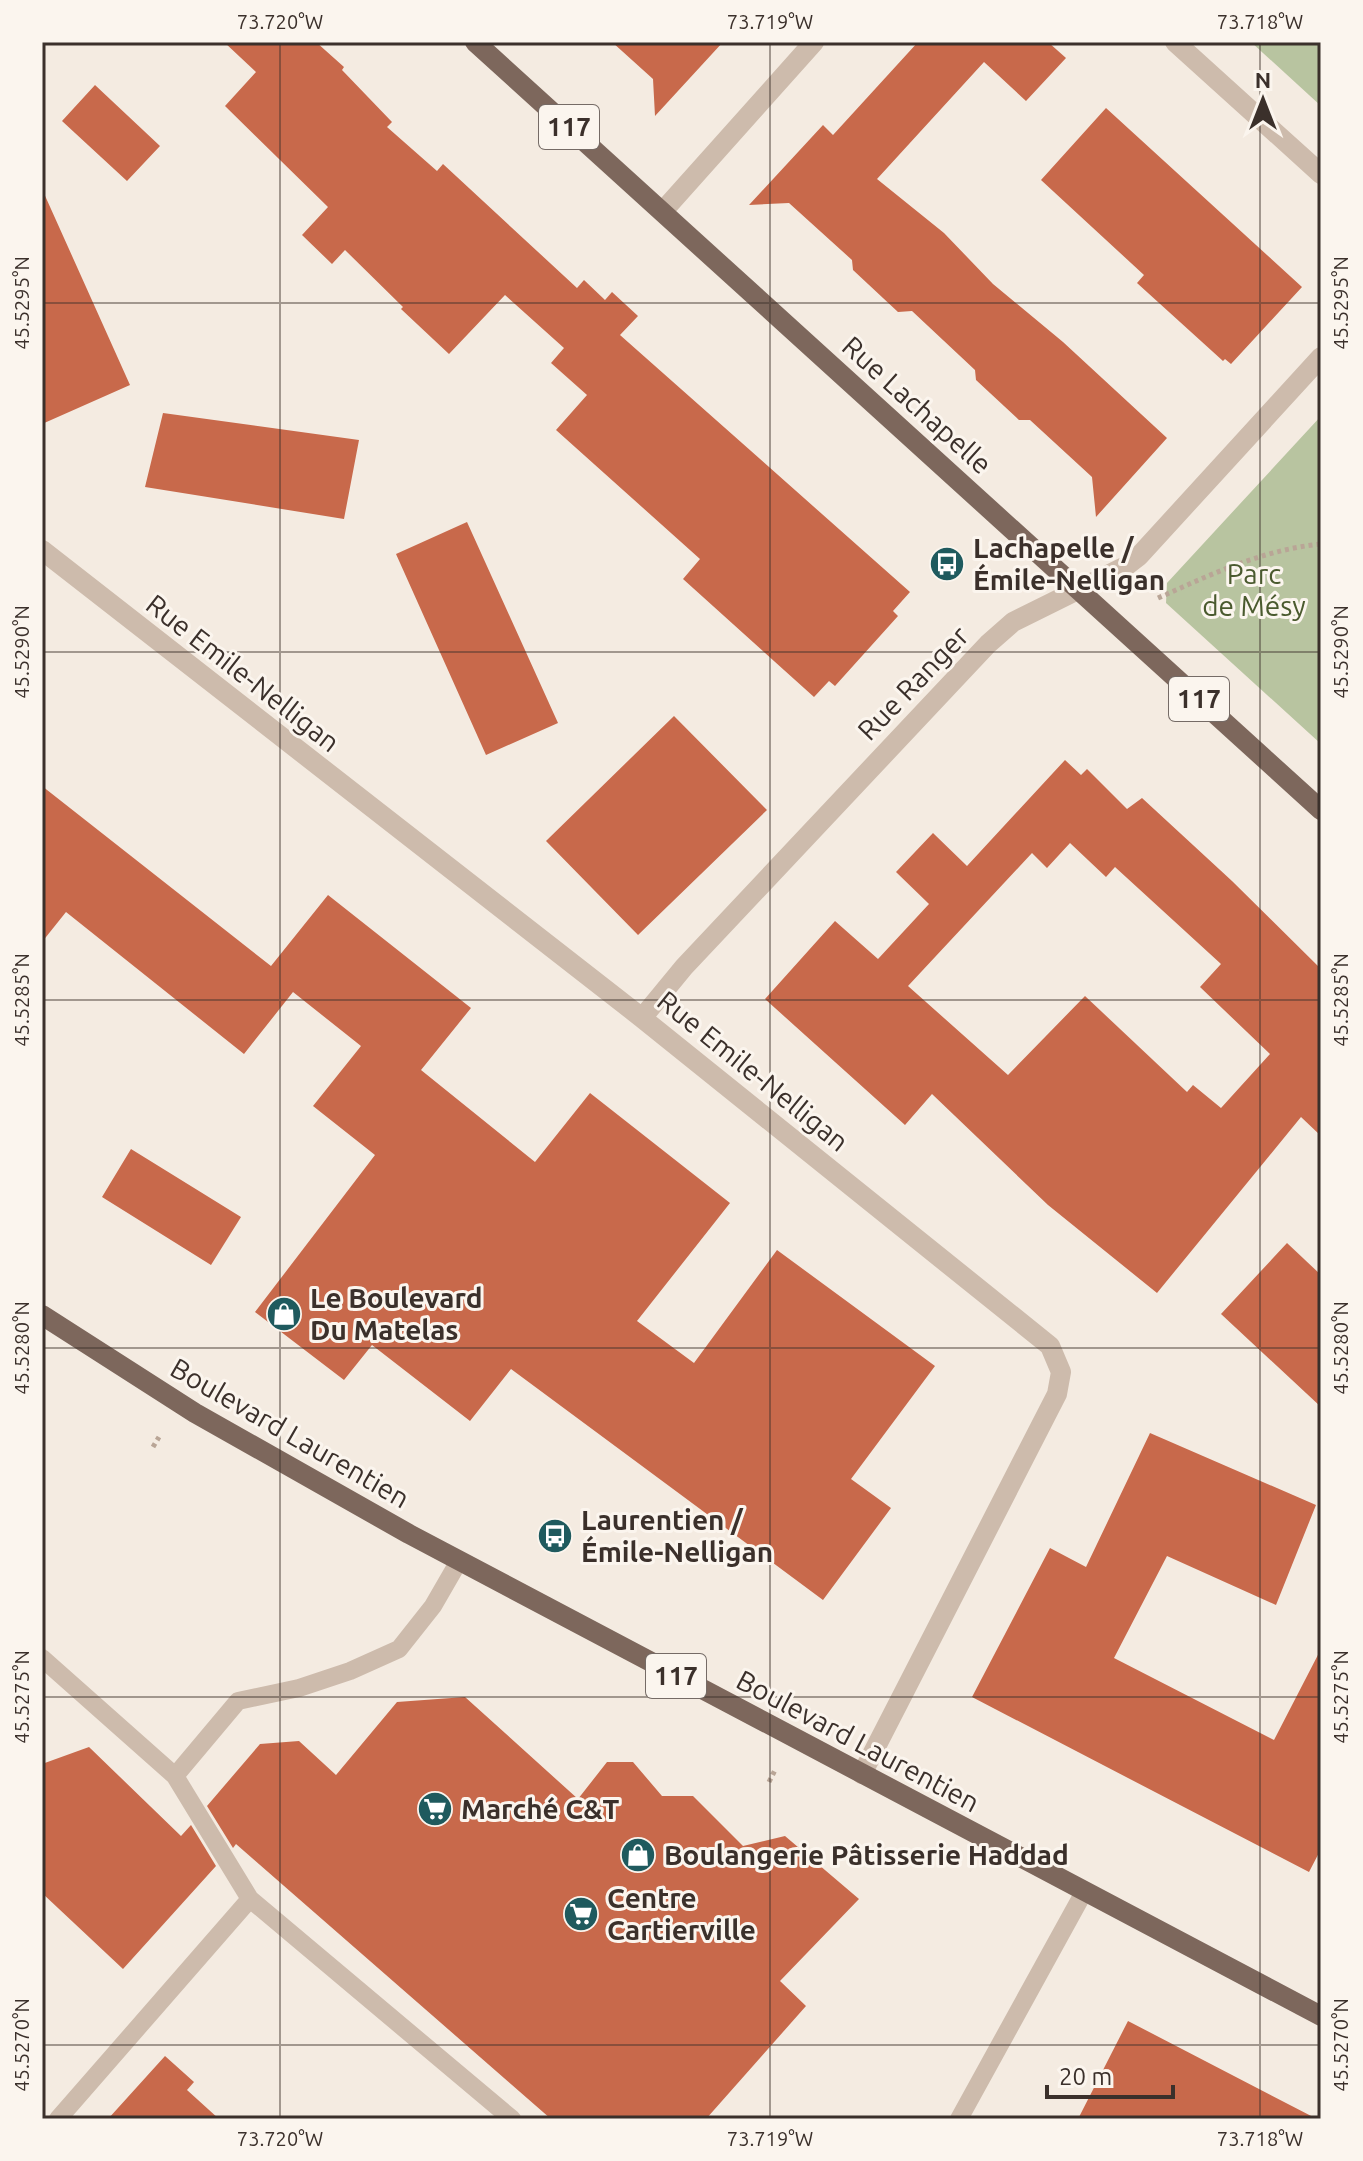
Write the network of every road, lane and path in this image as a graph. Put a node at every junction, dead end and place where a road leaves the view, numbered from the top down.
1 (475, 42) edge
2 (814, 42) edge
3 (1175, 42) edge
4 (1321, 174) edge
5 (663, 211) junction
6 (1321, 357) edge
7 (1321, 544) edge
8 (42, 550) edge
9 (1076, 589) junction
10 (1158, 598) dead end
11 (1321, 810) edge
12 (642, 1018) junction
13 (42, 1315) edge
14 (159, 1437) dead end
15 (153, 1447) dead end
16 (459, 1561) junction
17 (42, 1658) edge
18 (775, 1770) dead end
19 (862, 1774) junction
20 (175, 1776) junction
21 (769, 1782) dead end
22 (1084, 1892) junction
23 (250, 1899) junction
24 (1321, 2016) edge
25 (58, 2119) edge
26 (512, 2119) edge
27 (959, 2119) edge

1 - 5 main road, Rue Lachapelle / 117
2 - 5 street
3 - 4 street
5 - 9 main road, Rue Lachapelle / 117
6 - 9 street, Rue Ranger
7 - 10 path
8 - 12 street, Rue Emile-Nelligan
9 - 11 main road, Rue Lachapelle / 117
9 - 12 street, Rue Ranger
12 - 19 street, Rue Emile-Nelligan
13 - 16 main road, Boulevard Laurentien / 117
14 - 15 path
16 - 19 main road, Boulevard Laurentien / 117
16 - 20 lane
17 - 20 lane
18 - 21 path
19 - 22 main road, Boulevard Laurentien / 117
20 - 23 lane
22 - 24 main road, Boulevard Laurentien / 117
22 - 27 lane
23 - 25 lane
23 - 26 lane

